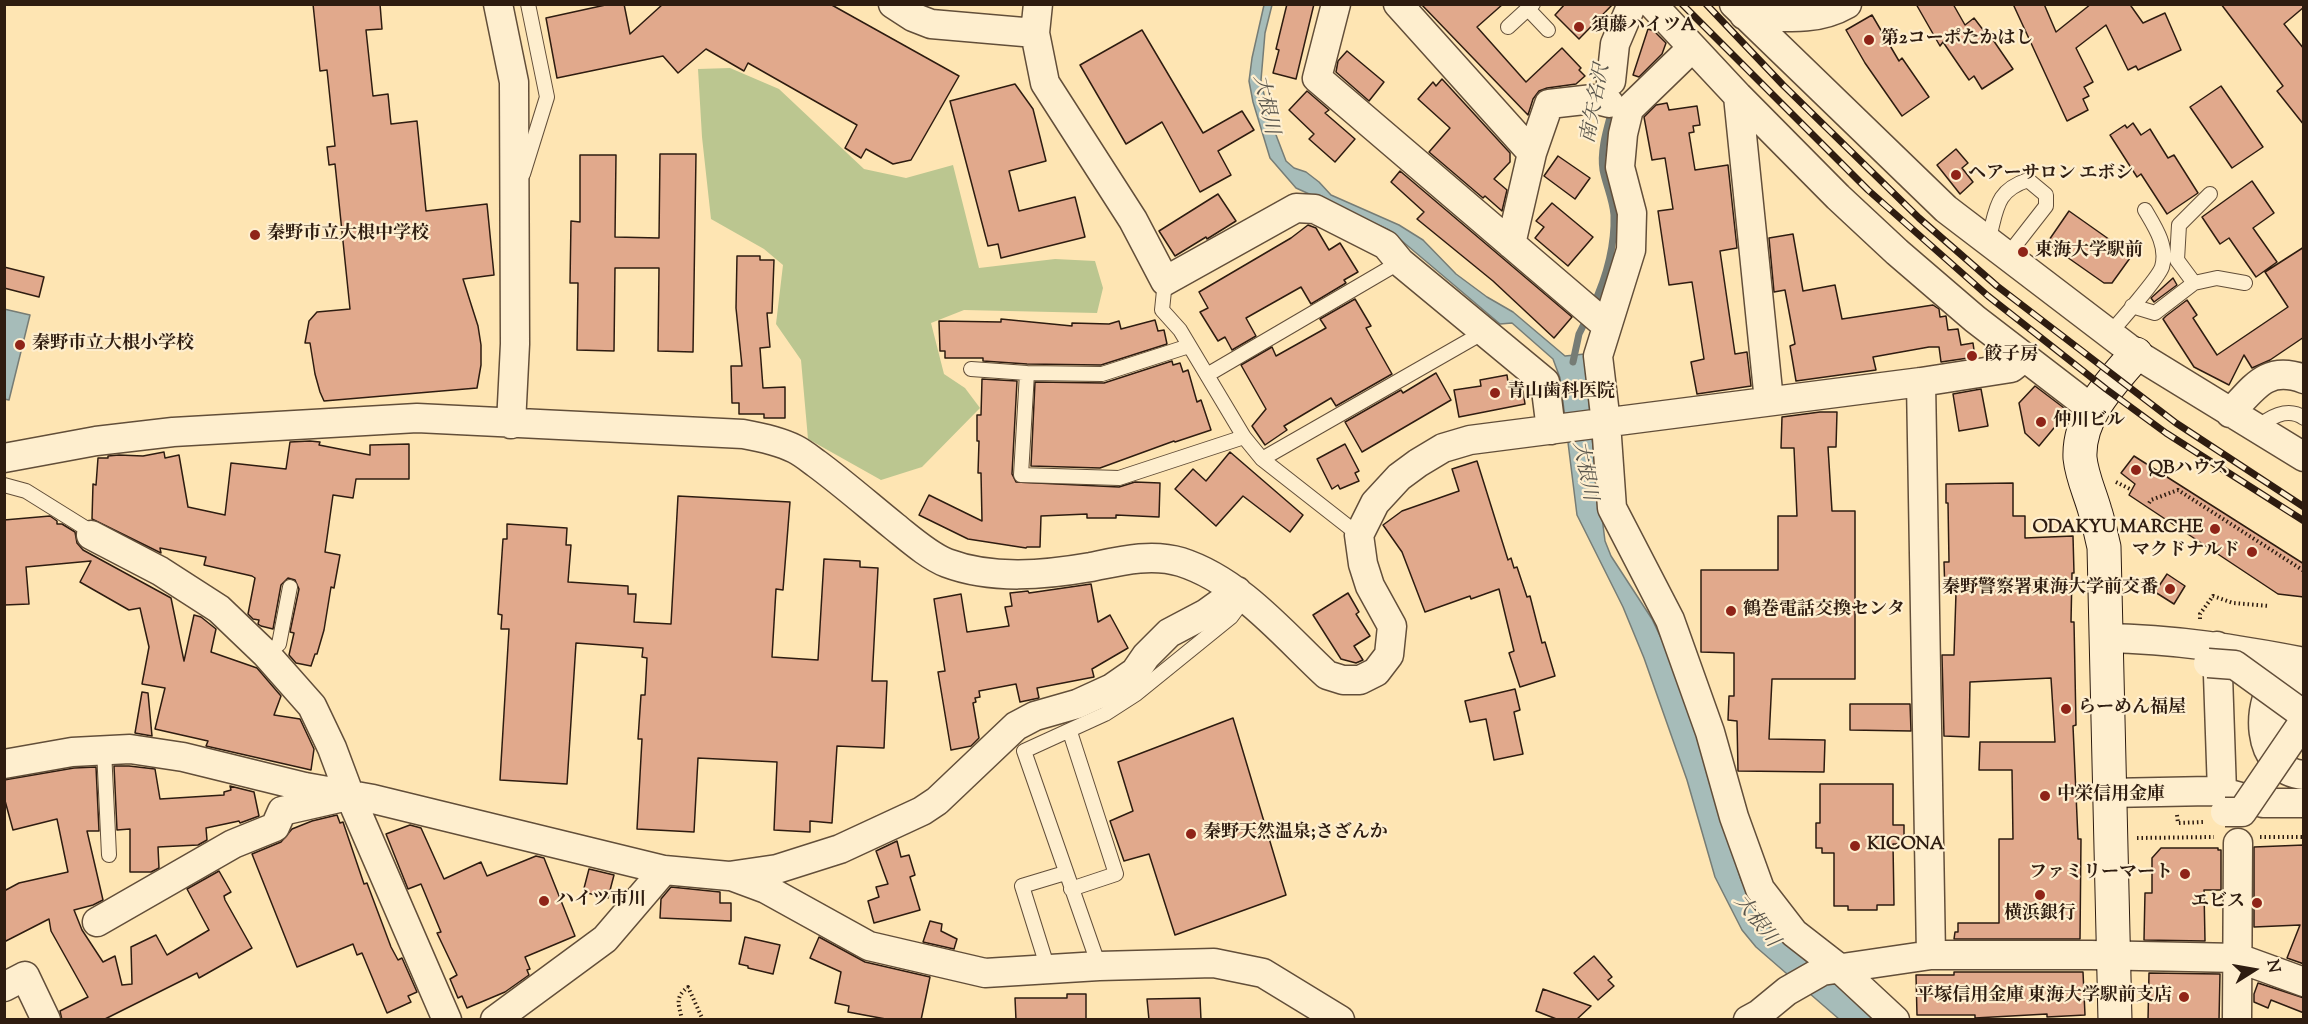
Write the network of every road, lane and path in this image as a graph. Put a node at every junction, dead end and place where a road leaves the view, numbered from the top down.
1 (498, 4) edge
2 (528, 4) edge
3 (1038, 4) edge
4 (1336, 4) edge
5 (1398, 4) edge
6 (1632, 4) edge
7 (1652, 4) edge
8 (1847, 4) edge
9 (1531, 7) edge
10 (907, 9) edge
11 (1739, 10) edge
12 (1508, 27) dead end
13 (1548, 30) dead end
14 (1035, 33) junction
15 (1692, 48) junction
16 (1738, 96) junction
17 (1532, 153) junction
18 (2210, 194) dead end
19 (514, 201) junction
20 (2145, 210) dead end
21 (1511, 244) junction
22 (1998, 249) junction
23 (1400, 262) junction
24 (1165, 281) junction
25 (2194, 283) junction
26 (2245, 283) dead end
27 (2132, 306) junction
28 (1606, 325) junction
29 (1484, 332) junction
30 (2109, 334) junction
31 (1189, 346) junction
32 (2136, 354) junction
33 (2025, 357) junction
34 (971, 369) dead end
35 (1027, 373) junction
36 (1208, 375) junction
37 (2304, 379) edge
38 (1921, 382) junction
39 (1769, 401) junction
40 (2092, 409) junction
41 (2230, 413) junction
42 (2304, 418) edge
43 (1601, 423) junction
44 (511, 424) junction
45 (1557, 429) junction
46 (2255, 429) junction
47 (1244, 436) junction
48 (2304, 457) edge
49 (4, 458) edge
50 (1262, 459) junction
51 (4, 485) edge
52 (2149, 503) dead end
53 (91, 535) joint
54 (1359, 535) junction
55 (2304, 571) edge
56 (290, 587) dead end
57 (1241, 594) junction
58 (2269, 606) dead end
59 (2199, 622) dead end
60 (2105, 638) junction
61 (266, 654) junction
62 (2213, 655) junction
63 (2299, 685) edge
64 (1070, 732) junction
65 (2299, 735) edge
66 (104, 750) junction
67 (4, 764) edge
68 (2304, 775) edge
69 (2109, 793) junction
70 (350, 796) junction
71 (2304, 803) edge
72 (2234, 816) junction
73 (109, 855) dead end
74 (664, 870) junction
75 (1065, 873) junction
76 (729, 876) junction
77 (1071, 889) junction
78 (97, 922) dead end
79 (1931, 955) junction
80 (2113, 956) junction
81 (2238, 958) junction
82 (1098, 966) junction
83 (1048, 969) junction
84 (1831, 969) junction
85 (2304, 982) edge
86 (4, 987) edge
87 (46, 1020) edge
88 (447, 1020) edge
89 (495, 1020) edge
90 (682, 1020) edge
91 (703, 1020) edge
92 (1340, 1020) edge
93 (1748, 1020) edge
94 (1895, 1020) edge
95 (2115, 1020) edge
96 (2237, 1020) edge

1 - 19 street
2 - 19 lane
3 - 14 street
4 - 21 street
5 - 17 street
6 - 17 street
7 - 15 street
8 - 11 street
9 - 12 lane
9 - 13 lane
10 - 14 street
11 - 22 street
14 - 24 street
15 - 16 street
15 - 28 street
16 - 33 street
16 - 39 street
17 - 21 street
18 - 25 lane
19 - 44 street
20 - 27 lane
21 - 28 street
22 - 22 lane
22 - 30 street
23 - 24 street
23 - 29 street
23 - 36 lane
24 - 31 lane
25 - 26 lane
25 - 27 lane
27 - 30 lane
28 - 43 street
29 - 45 street
29 - 50 lane
30 - 32 street
31 - 35 lane
31 - 36 lane
32 - 40 main road
32 - 41 street
33 - 38 street
33 - 40 street
34 - 35 lane
35 - 47 lane
36 - 47 lane
37 - 41 street
38 - 39 street
38 - 79 street
39 - 43 street
40 - 60 main road
41 - 46 street
42 - 46 lane
43 - 45 street
43 - 84 street
44 - 49 street
44 - 57 street
45 - 54 street
46 - 48 street
47 - 50 lane
50 - 54 lane
51 - 53 lane
52 - 55 path
53 - 61 street
54 - 57 street
56 - 61 lane
57 - 64 lane
57 - 76 street
58 - 59 path
60 - 62 street
60 - 69 main road
61 - 70 street
62 - 63 street
62 - 63 street, bridge
62 - 72 street
63 - 65 street
63 - 68 street
64 - 75 lane
64 - 77 lane
65 - 72 street, bridge
66 - 67 street
66 - 70 street
66 - 73 lane
69 - 72 street
69 - 80 main road
70 - 74 street
70 - 78 street
70 - 88 street
71 - 72 street
72 - 81 street
74 - 76 street
74 - 89 street
75 - 77 lane
75 - 83 lane
76 - 83 street
77 - 82 lane
79 - 80 street
79 - 84 street
80 - 81 street
80 - 95 main road
81 - 85 street
81 - 96 street
82 - 83 street
82 - 92 street
84 - 93 street
84 - 94 street
86 - 87 street
90 - 91 path

